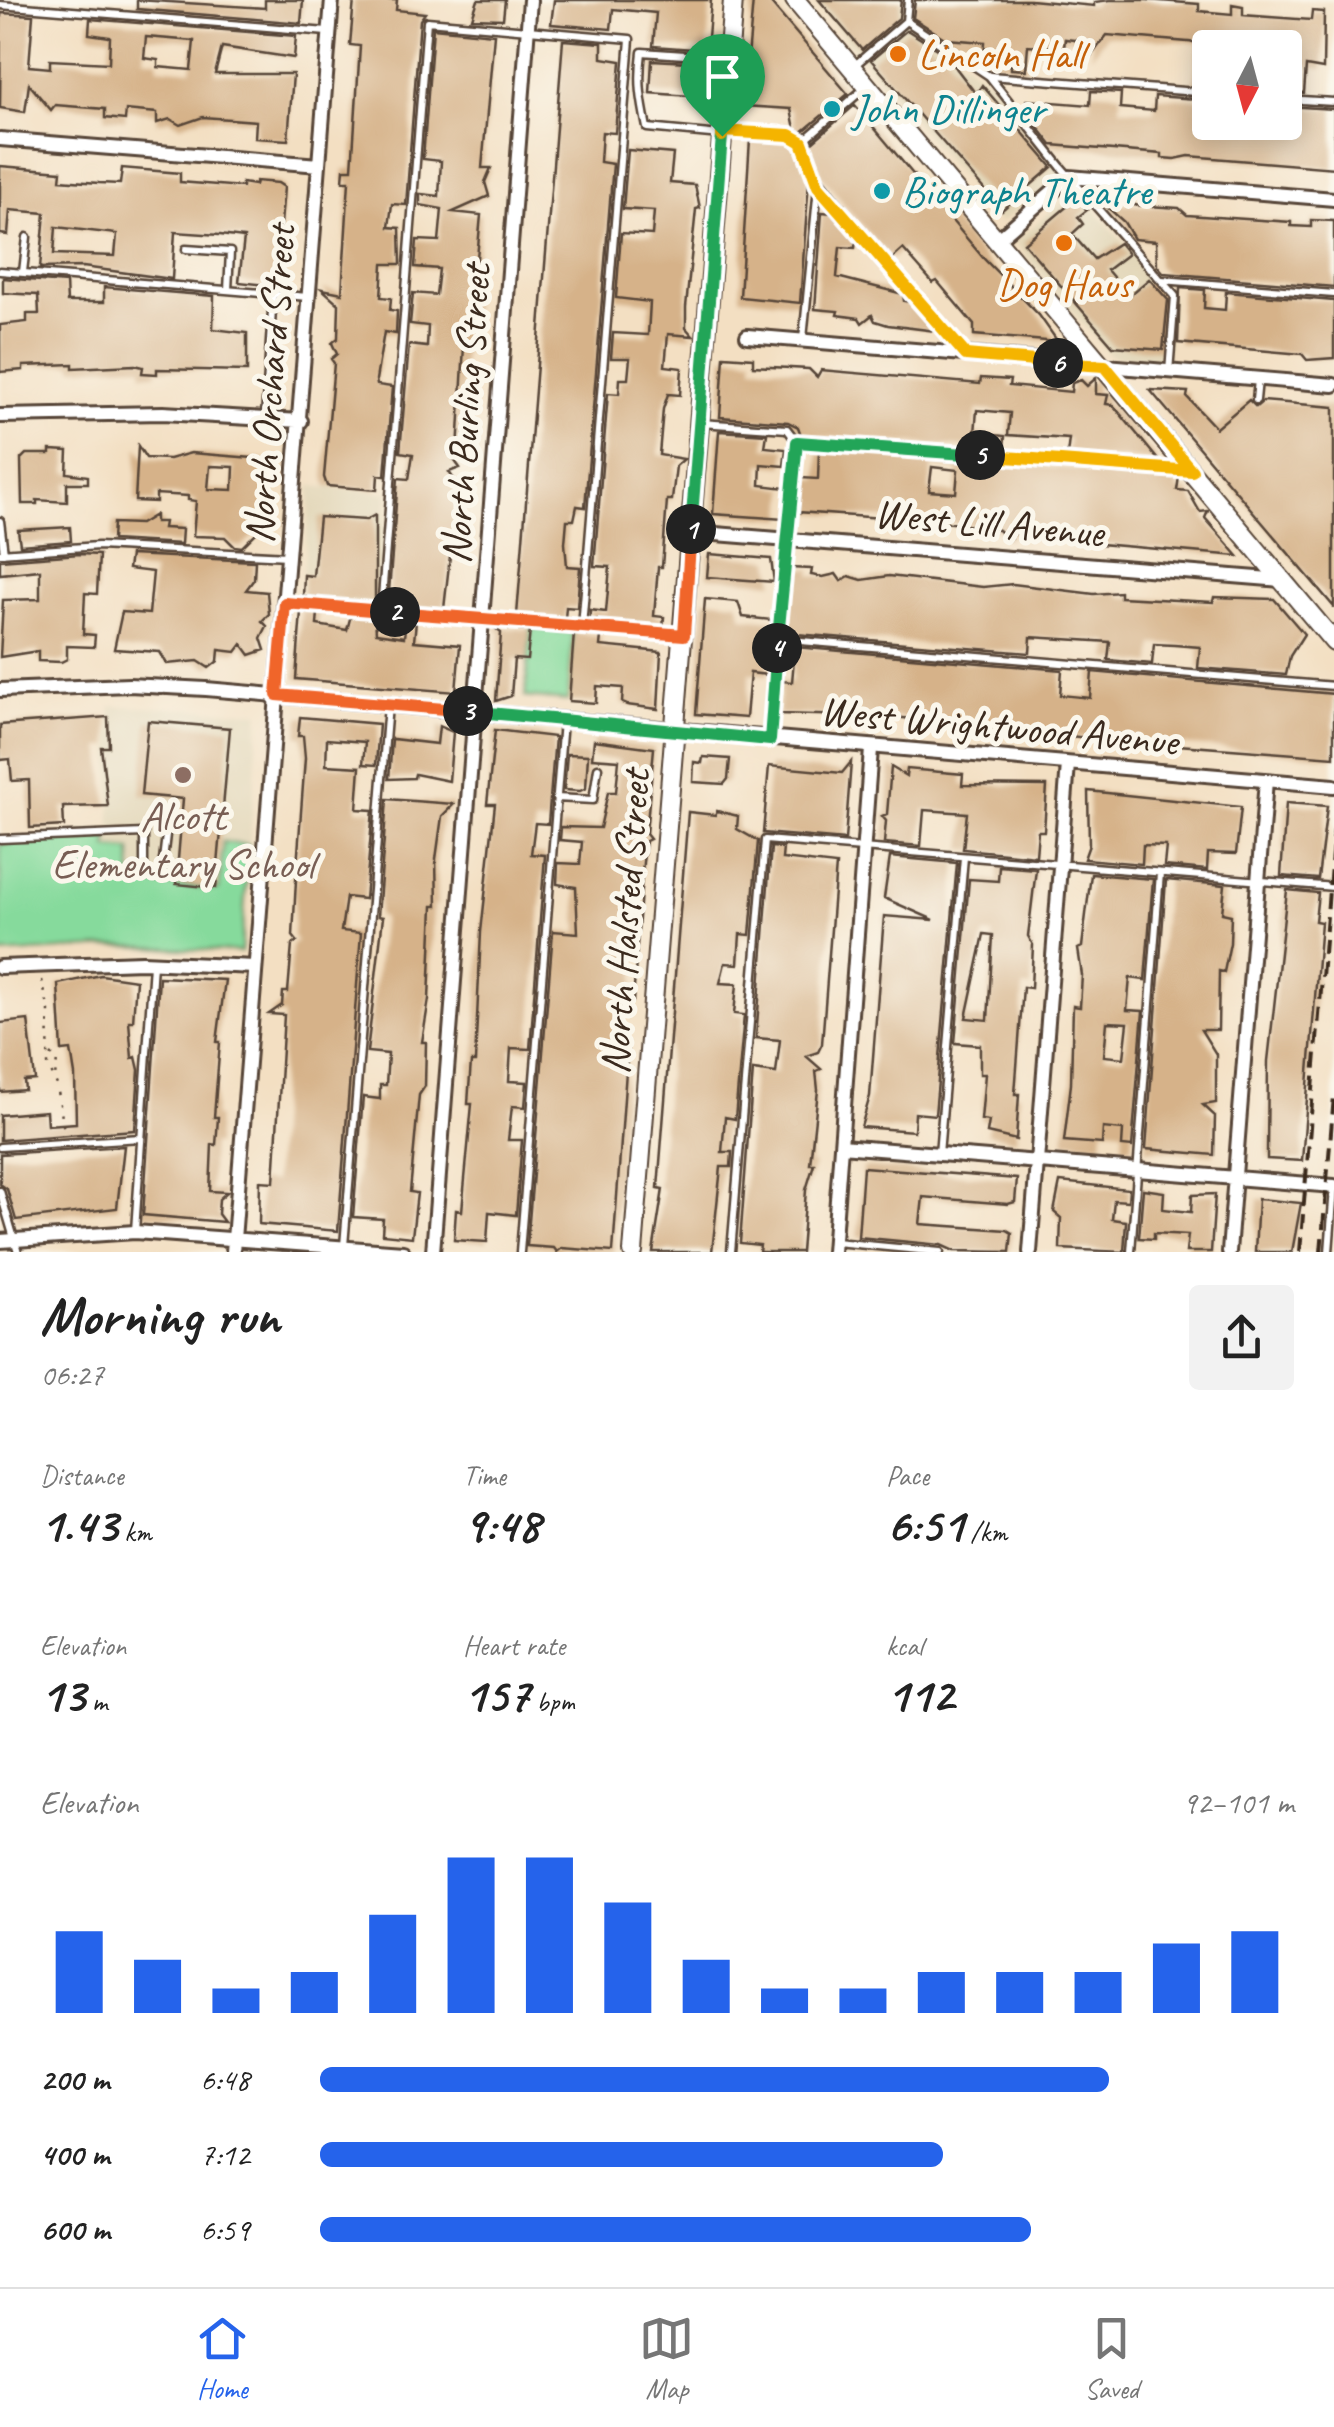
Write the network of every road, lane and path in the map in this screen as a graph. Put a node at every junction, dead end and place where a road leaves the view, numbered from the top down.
1 (332, 0) edge
2 (530, 0) edge
3 (733, 0) edge
4 (795, 0) edge
5 (908, 0) edge
6 (0, 5) edge
7 (906, 21) junction
8 (528, 30) junction
9 (329, 32) junction
10 (728, 58) junction
11 (852, 68) junction
12 (989, 76) junction
13 (867, 86) junction
14 (1192, 92) edge
15 (1302, 100) edge
16 (1334, 102) edge
17 (722, 133) junction
18 (0, 139) edge
19 (802, 142) junction
20 (319, 165) junction
21 (1069, 177) junction
22 (818, 186) junction
23 (1334, 199) edge
24 (27, 237) dead end
25 (997, 240) junction
26 (186, 249) dead end
27 (0, 270) edge
28 (23, 272) junction
29 (1161, 280) junction
30 (228, 290) junction
31 (274, 294) junction
32 (1334, 294) edge
33 (310, 298) junction
34 (747, 336) dead end
35 (803, 341) junction
36 (966, 355) junction
37 (1105, 366) junction
38 (1169, 372) junction
39 (1258, 379) junction
40 (1334, 386) edge
41 (1256, 400) dead end
42 (0, 416) edge
43 (265, 418) junction
44 (301, 420) junction
45 (700, 422) junction
46 (797, 442) junction
47 (1192, 471) junction
48 (0, 520) edge
49 (691, 532) junction
50 (786, 540) junction
51 (2, 553) edge
52 (289, 556) junction
53 (1282, 580) junction
54 (285, 603) junction
55 (381, 611) junction
56 (483, 619) junction
57 (582, 627) junction
58 (1331, 632) edge
59 (684, 635) junction
60 (777, 638) junction
61 (1334, 686) edge
62 (0, 690) edge
63 (277, 695) junction
64 (388, 704) junction
65 (476, 712) junction
66 (564, 720) junction
67 (675, 731) junction
68 (770, 740) junction
69 (871, 748) junction
70 (1068, 764) junction
71 (598, 768) dead end
72 (1266, 780) junction
73 (1334, 786) edge
74 (556, 798) junction
75 (168, 818) dead end
76 (0, 839) edge
77 (863, 848) junction
78 (964, 856) junction
79 (1060, 864) junction
80 (1160, 873) junction
81 (1258, 881) junction
82 (1334, 888) edge
83 (153, 962) junction
84 (0, 967) edge
85 (254, 967) junction
86 (42, 976) dead end
87 (51, 1054) junction
88 (55, 1078) junction
89 (141, 1138) junction
90 (64, 1143) junction
91 (841, 1146) junction
92 (0, 1147) edge
93 (939, 1154) junction
94 (1037, 1162) junction
95 (1137, 1170) junction
96 (1235, 1178) junction
97 (1334, 1186) edge
98 (0, 1191) edge
99 (134, 1232) junction
100 (0, 1241) edge
101 (234, 1245) edge
102 (16, 1246) edge
103 (344, 1247) junction
104 (833, 1247) edge
105 (403, 1252) edge
106 (433, 1252) edge
107 (520, 1252) edge
108 (634, 1252) edge
109 (731, 1252) edge
110 (932, 1252) edge
111 (940, 1252) edge
112 (1030, 1252) edge
113 (1131, 1252) edge
114 (1229, 1252) edge
115 (1329, 1252) edge

1 - 9 street, North Orchard Street
2 - 8 street, North Burling Street
3 - 10 main road, North Halsted Street
4 - 11 main road
5 - 7 lane
6 - 9 lane
7 - 11 lane
7 - 12 lane
8 - 55 lane
8 - 56 street, North Burling Street
8 - 57 lane
9 - 20 street, North Orchard Street
10 - 17 main road, North Halsted Street
10 - 17 lane
11 - 13 main road
12 - 14 lane
12 - 21 lane
13 - 19 lane
13 - 25 main road
15 - 16 lane
17 - 19 lane
17 - 45 main road, North Halsted Street
18 - 20 street
19 - 22 lane
20 - 33 street, North Orchard Street
21 - 23 street
21 - 25 street
21 - 29 lane
22 - 35 lane
22 - 36 lane
24 - 28 lane
25 - 37 main road
26 - 30 lane
27 - 28 lane
28 - 30 lane
29 - 32 lane
29 - 38 lane
30 - 31 lane
31 - 33 lane
31 - 43 lane
33 - 44 street, North Orchard Street
34 - 35 street
35 - 36 street
36 - 37 street
37 - 38 street
37 - 47 main road
38 - 39 street
39 - 40 street
39 - 41 lane
42 - 43 street
43 - 44 street
44 - 52 street, North Orchard Street
45 - 46 lane
45 - 49 main road, North Halsted Street
46 - 47 lane
46 - 50 lane
47 - 53 main road
48 - 51 lane
49 - 50 street, West Lill Avenue
49 - 59 main road, North Halsted Street
50 - 53 street, West Lill Avenue
50 - 60 lane
51 - 52 lane
52 - 54 street, North Orchard Street
53 - 58 main road
54 - 55 lane
54 - 63 street, North Orchard Street
55 - 56 lane
56 - 57 lane
56 - 65 street, North Burling Street
57 - 59 lane
59 - 67 main road, North Halsted Street
60 - 61 lane
60 - 68 lane
62 - 63 street, West Wrightwood Avenue
63 - 64 street, West Wrightwood Avenue
63 - 85 street, North Orchard Street
64 - 65 street, West Wrightwood Avenue
64 - 103 lane
65 - 66 street, West Wrightwood Avenue
65 - 106 street, North Burling Street
66 - 67 street, West Wrightwood Avenue
66 - 74 lane
67 - 68 street, West Wrightwood Avenue
67 - 108 main road, North Halsted Street
68 - 69 street, West Wrightwood Avenue
69 - 70 street, West Wrightwood Avenue
69 - 77 street
70 - 72 street, West Wrightwood Avenue
70 - 79 street
71 - 74 lane
72 - 73 street, West Wrightwood Avenue
72 - 81 street
74 - 107 lane
75 - 76 lane
77 - 78 lane
77 - 91 street
77 - 109 lane
78 - 79 lane
78 - 93 lane
79 - 80 lane
79 - 94 street
80 - 81 lane
80 - 95 lane
81 - 82 lane
81 - 96 street
83 - 84 street
83 - 85 street
83 - 89 lane
85 - 101 street, North Orchard Street
86 - 87 path
87 - 88 path
87 - 88 path
88 - 90 path
89 - 90 lane
89 - 99 lane
90 - 92 lane
91 - 93 street
91 - 104 street
93 - 94 street
94 - 95 street
94 - 112 street
95 - 96 street
95 - 113 lane
96 - 97 street
96 - 114 street
97 - 115 lane
98 - 102 lane
99 - 101 street
99 - 102 street
100 - 102 street
101 - 103 street
103 - 105 street
104 - 110 lane
110 - 111 lane

